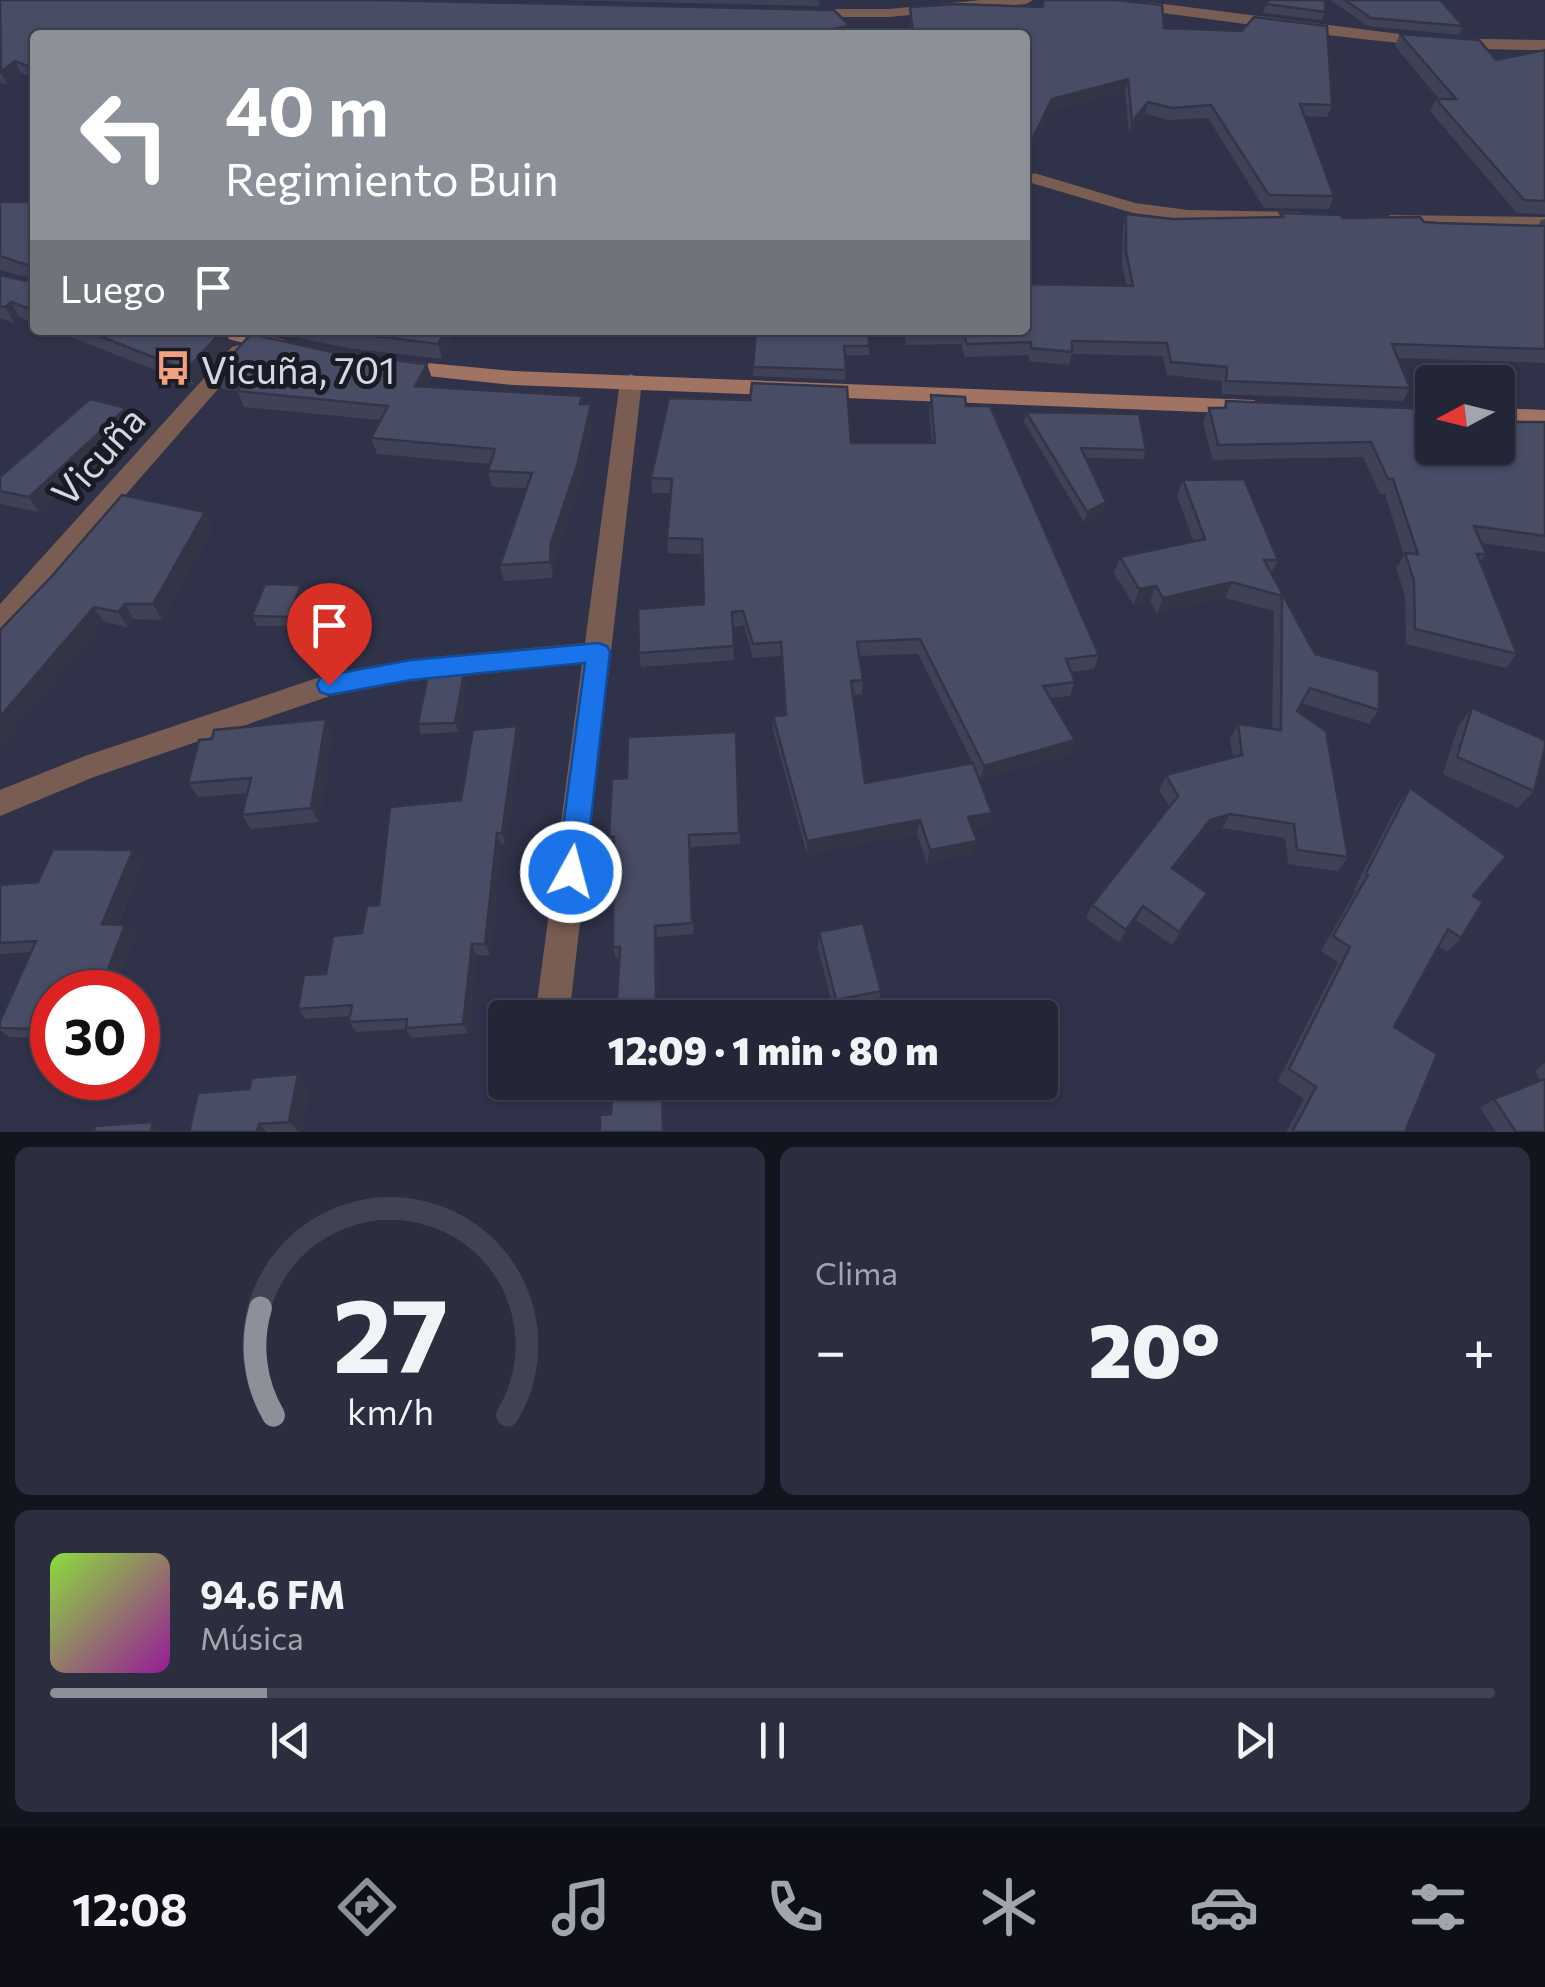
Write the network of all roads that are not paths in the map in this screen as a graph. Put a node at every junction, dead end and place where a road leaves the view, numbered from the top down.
1 (1026, 0) edge
2 (1091, 0) edge
3 (796, 13) edge
4 (1545, 46) edge
5 (1034, 178) dead end
6 (1320, 219) edge
7 (1377, 220) edge
8 (1545, 224) edge
9 (235, 335) edge
10 (251, 339) junction
11 (298, 350) edge
12 (382, 364) edge
13 (632, 381) junction
14 (1279, 408) edge
15 (1515, 416) edge
16 (1545, 417) edge
17 (0, 621) edge
18 (598, 652) junction
19 (0, 803) edge
20 (554, 1000) edge

1 - 3 street
2 - 4 street
5 - 6 street
7 - 8 street
9 - 10 main road
10 - 11 main road
10 - 17 street, Vicuña
12 - 13 main road
13 - 14 main road
13 - 18 street
15 - 16 main road
18 - 19 street
18 - 20 street

